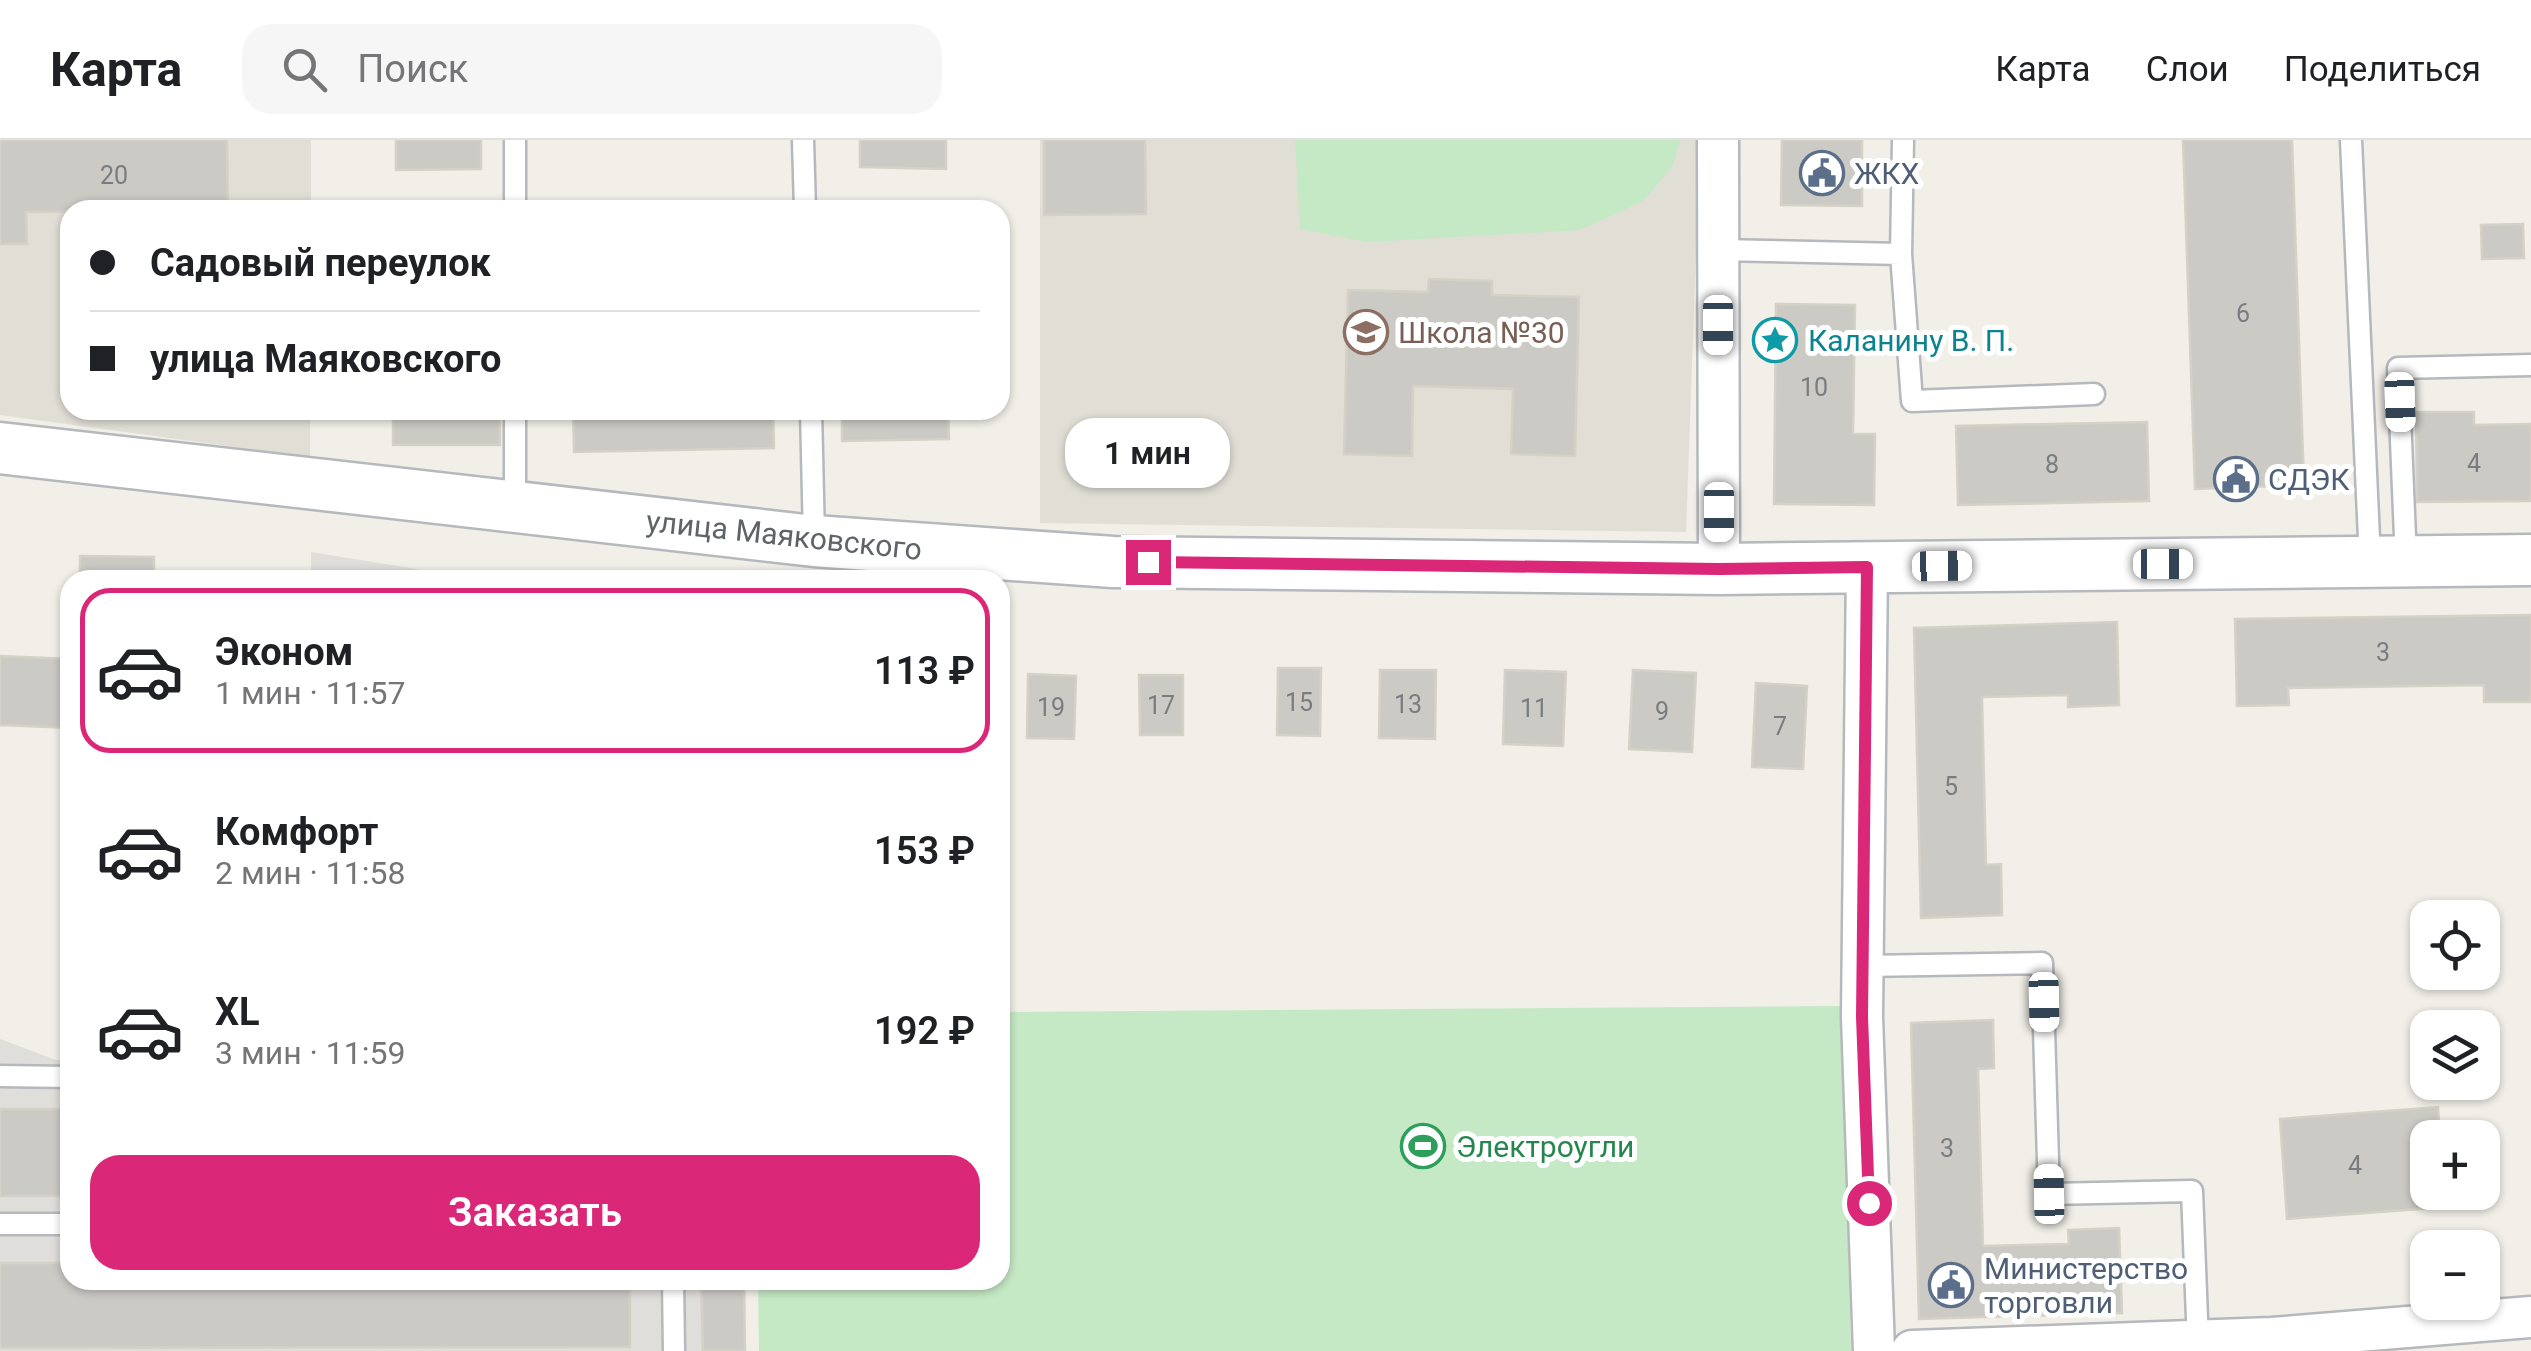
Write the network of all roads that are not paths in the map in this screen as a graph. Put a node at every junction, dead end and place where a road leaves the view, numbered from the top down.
1 (515, 140) edge
2 (803, 140) edge
3 (1718, 140) edge
4 (1903, 140) edge
5 (2350, 140) edge
6 (515, 200) edge
7 (805, 200) edge
8 (1718, 250) junction
9 (1901, 254) junction
10 (2531, 365) edge
11 (2094, 394) dead end
12 (515, 420) edge
13 (811, 420) edge
14 (0, 448) edge
15 (515, 508) junction
16 (814, 541) junction
17 (2531, 560) edge
18 (2388, 561) junction
19 (1867, 567) junction
20 (1719, 569) junction
21 (1862, 966) junction
22 (0, 1076) edge
23 (60, 1077) edge
24 (0, 1224) edge
25 (60, 1224) edge
26 (673, 1290) edge
27 (2531, 1317) edge
28 (2198, 1346) edge
29 (674, 1351) edge
30 (1874, 1351) edge
31 (1912, 1351) edge

1 - 6 lane
2 - 7 lane
3 - 8 street
4 - 9 lane
5 - 18 lane
8 - 9 lane
8 - 20 street
9 - 11 lane
10 - 18 lane
12 - 15 lane
13 - 16 lane
14 - 15 street, улица Маяковского
15 - 16 street, улица Маяковского
16 - 20 street, улица Маяковского
17 - 18 street, улица Маяковского
18 - 19 street, улица Маяковского
19 - 20 street, улица Маяковского
19 - 21 street
21 - 28 lane
21 - 30 street
22 - 23 lane
24 - 25 lane
26 - 29 lane
27 - 28 street
28 - 31 street

